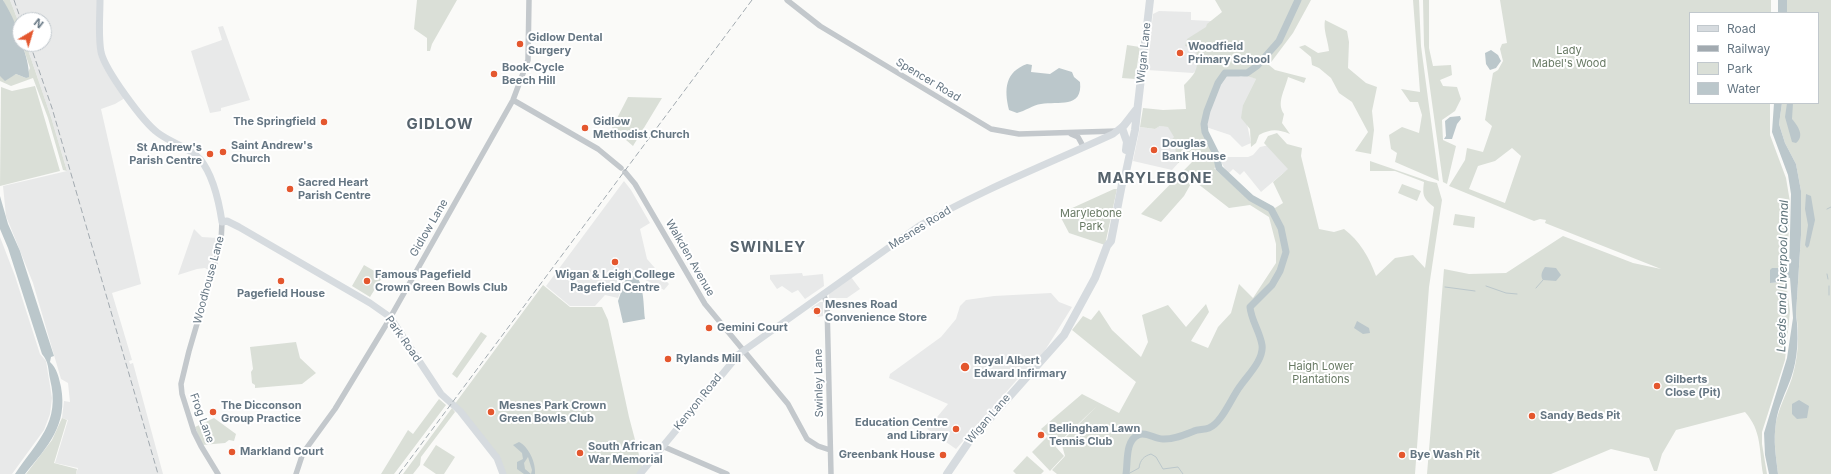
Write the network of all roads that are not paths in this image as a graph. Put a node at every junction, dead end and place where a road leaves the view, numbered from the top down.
1 (100, 0) edge
2 (529, 0) edge
3 (784, 0) edge
4 (1150, 0) edge
5 (789, 2) edge
6 (513, 100) junction
7 (1138, 106) junction
8 (1121, 131) junction
9 (1134, 131) junction
10 (1081, 132) junction
11 (1071, 134) junction
12 (1082, 143) junction
13 (1122, 184) junction
14 (225, 221) junction
15 (823, 294) junction
16 (390, 317) junction
17 (744, 350) junction
18 (181, 388) joint
19 (662, 446) junction
20 (830, 450) junction
21 (503, 472) edge
22 (218, 474) edge
23 (296, 474) edge
24 (640, 474) edge
25 (728, 474) edge
26 (831, 474) edge
27 (946, 474) edge

1 - 14 main road, Woodhouse Lane
2 - 6 street, Gidlow Lane
3 - 5 street, Spencer Road
4 - 7 highway, Wigan Lane
5 - 11 street, Spencer Road
6 - 16 street, Gidlow Lane
6 - 17 street, Walkden Avenue
7 - 8 highway, Wigan Lane
7 - 9 highway, Wigan Lane
8 - 9 highway
8 - 10 street, Spencer Road
8 - 12 main road, Mesnes Road
8 - 13 highway, Wigan Lane
9 - 13 highway, Wigan Lane
10 - 11 street, Spencer Road
10 - 12 street
11 - 12 street
12 - 15 main road, Mesnes Road
13 - 27 highway, Wigan Lane
14 - 16 main road, Park Road
14 - 18 street, Woodhouse Lane
15 - 17 main road, Mesnes Road
15 - 20 street, Swinley Lane
16 - 21 main road, Park Road
16 - 23 street, Gidlow Lane
17 - 19 main road, Kenyon Road
17 - 20 street, Walkden Avenue
18 - 22 street, Frog Lane
19 - 24 main road, Kenyon Road
19 - 25 street
20 - 26 street, Swinley Lane

